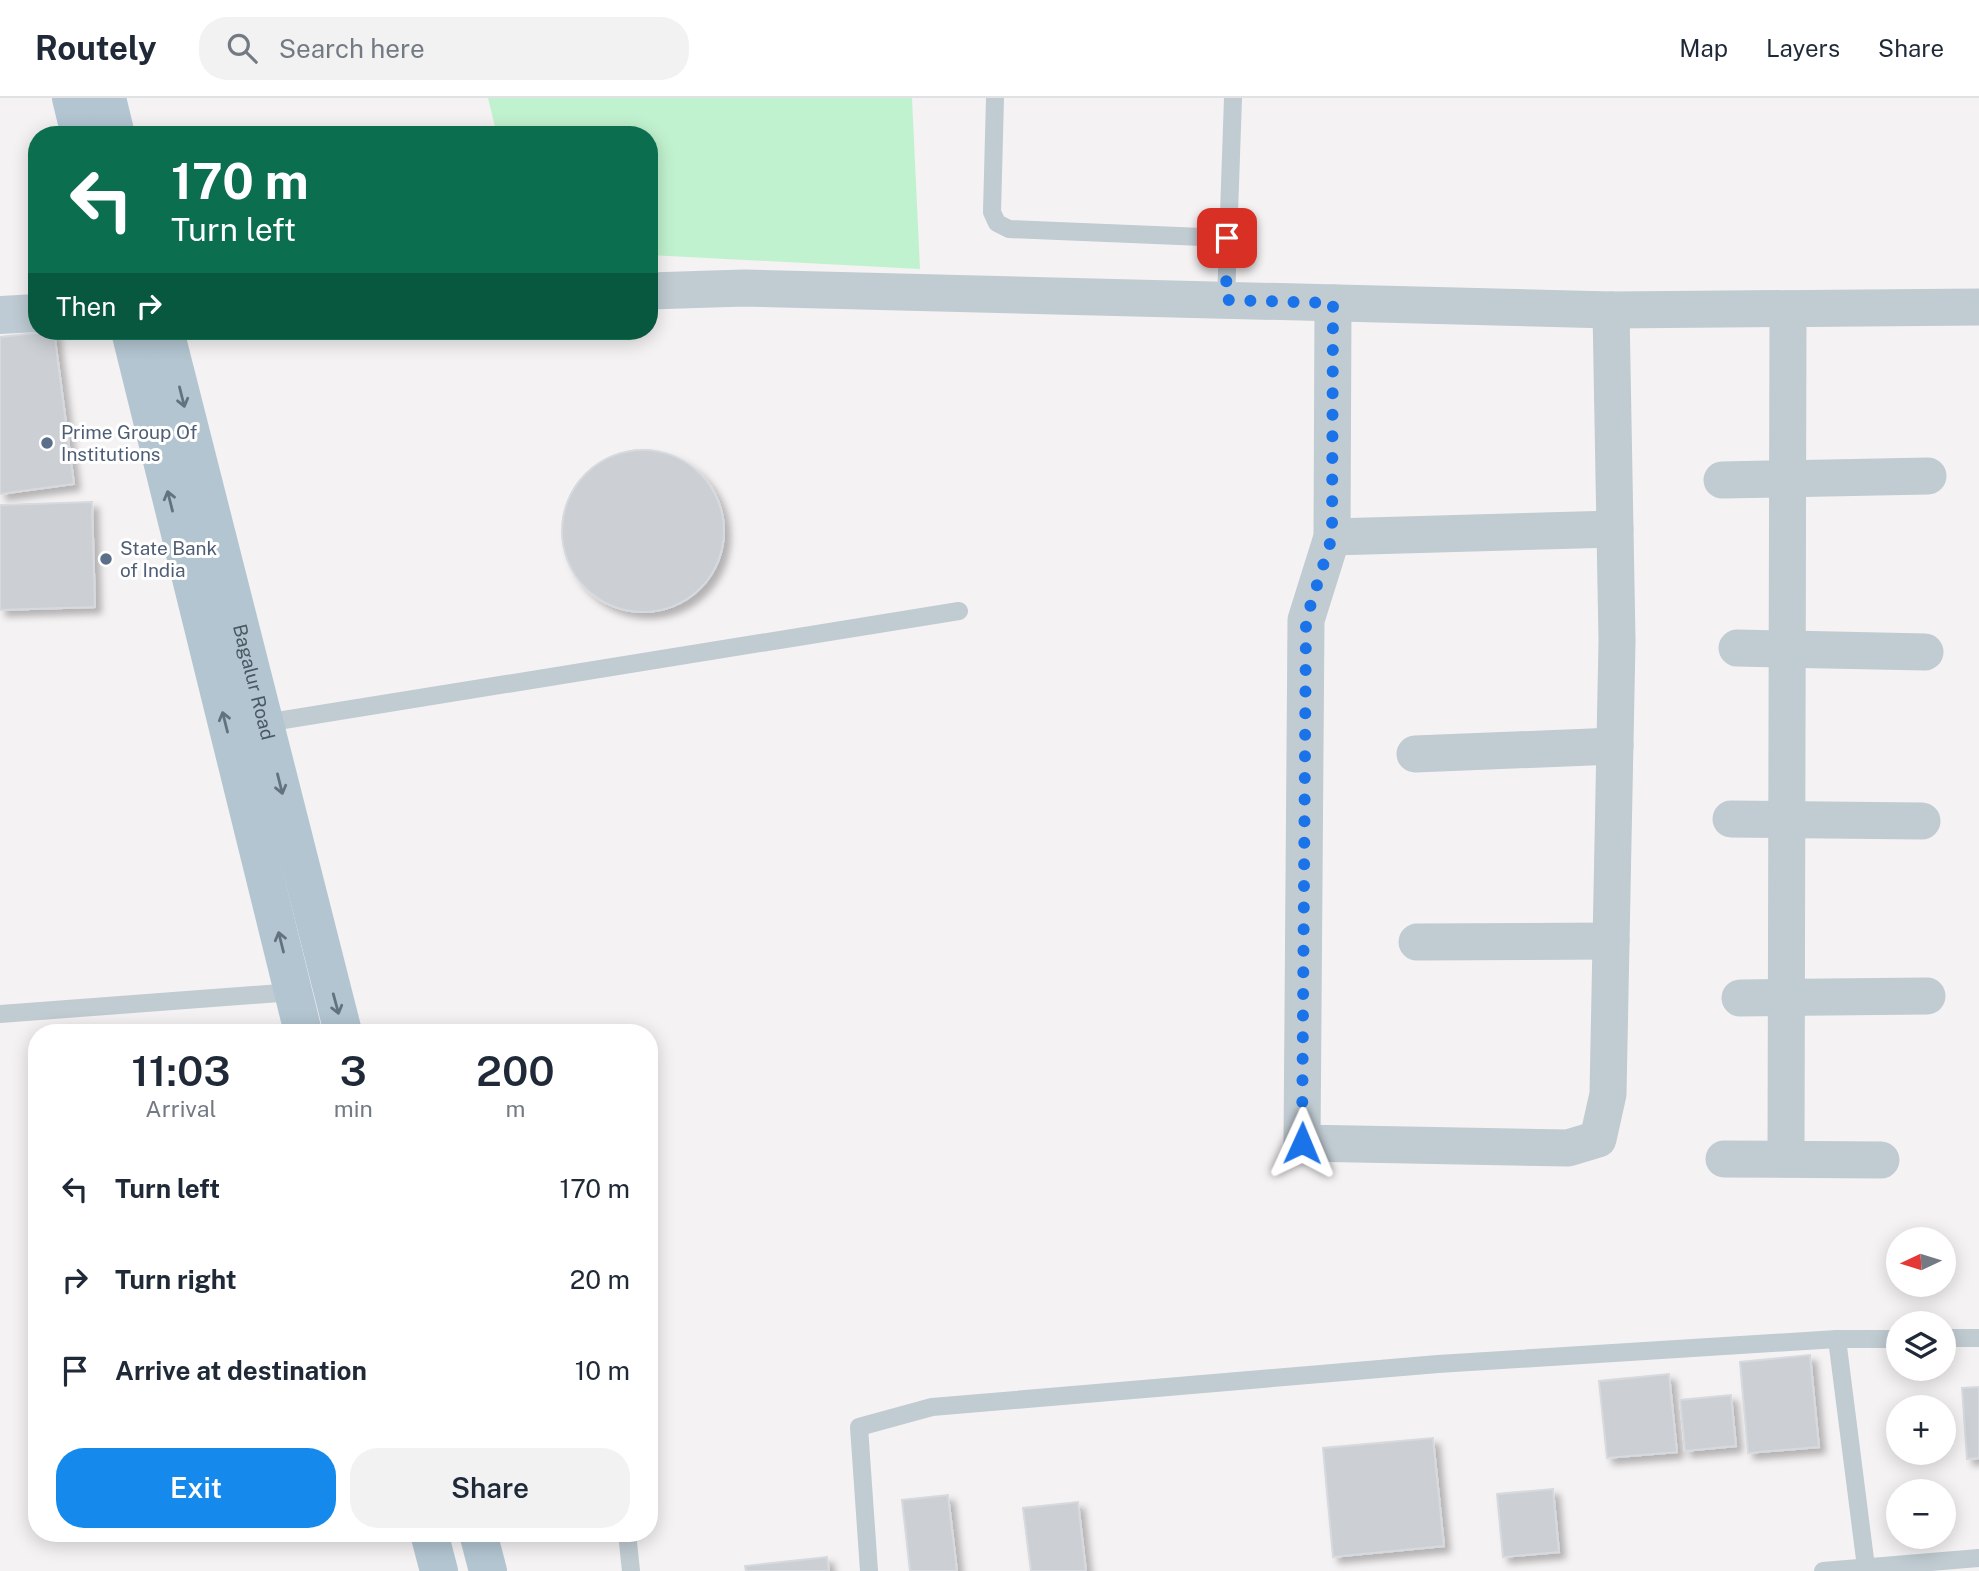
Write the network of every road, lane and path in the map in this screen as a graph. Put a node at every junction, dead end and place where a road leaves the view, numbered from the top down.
1 (71, 98) edge
2 (107, 98) edge
3 (995, 98) edge
4 (1233, 98) edge
5 (78, 126) edge
6 (114, 126) edge
7 (1227, 238) junction
8 (658, 291) edge
9 (1226, 300) junction
10 (1333, 303) junction
11 (1979, 307) edge
12 (1788, 309) junction
13 (1611, 310) junction
14 (28, 313) edge
15 (0, 315) edge
16 (132, 340) edge
17 (167, 340) edge
18 (1928, 476) dead end
19 (1787, 478) junction
20 (1721, 480) dead end
21 (1615, 529) junction
22 (1332, 537) junction
23 (959, 611) dead end
24 (1737, 648) dead end
25 (1787, 649) junction
26 (1925, 652) dead end
27 (265, 723) junction
28 (1615, 746) junction
29 (1415, 754) dead end
30 (1731, 819) dead end
31 (1787, 819) junction
32 (1922, 821) dead end
33 (1611, 941) junction
34 (1417, 942) dead end
35 (293, 992) junction
36 (1927, 996) dead end
37 (1741, 998) dead end
38 (1786, 998) junction
39 (0, 1014) edge
40 (301, 1024) edge
41 (341, 1024) edge
42 (1724, 1159) dead end
43 (1786, 1159) junction
44 (1881, 1160) dead end
45 (1956, 1338) edge
46 (1979, 1338) edge
47 (1837, 1339) junction
48 (1886, 1339) edge
49 (431, 1542) edge
50 (480, 1542) edge
51 (628, 1542) edge
52 (1979, 1558) edge
53 (1866, 1567) junction
54 (439, 1571) edge
55 (488, 1571) edge
56 (631, 1571) edge
57 (869, 1571) edge
58 (1823, 1571) edge

1 - 5 main road
2 - 6 main road
3 - 7 lane
4 - 7 lane
7 - 9 lane
8 - 9 street
9 - 10 street
10 - 13 street
10 - 22 street
11 - 12 street
12 - 13 street
12 - 19 street
13 - 21 street
14 - 15 street
35 -> 16 main road, Bagalur Road
17 -> 27 main road, Bagalur Road
18 - 19 street
19 - 20 street
19 - 25 street
21 - 22 street
21 - 28 street
22 - 33 street
23 - 27 lane
24 - 25 street
25 - 26 street
25 - 31 street
27 -> 41 main road, Bagalur Road
28 - 29 street
28 - 33 street
30 - 31 street
31 - 32 street
31 - 38 street
33 - 34 street
35 - 39 lane
35 - 40 main road, Bagalur Road
36 - 38 street
37 - 38 street
38 - 43 street
42 - 43 street
43 - 44 street
45 - 46 lane
47 - 48 lane
47 - 53 lane
47 - 57 lane
49 - 54 main road
50 - 55 main road
51 - 56 lane
52 - 53 lane
53 - 58 lane

